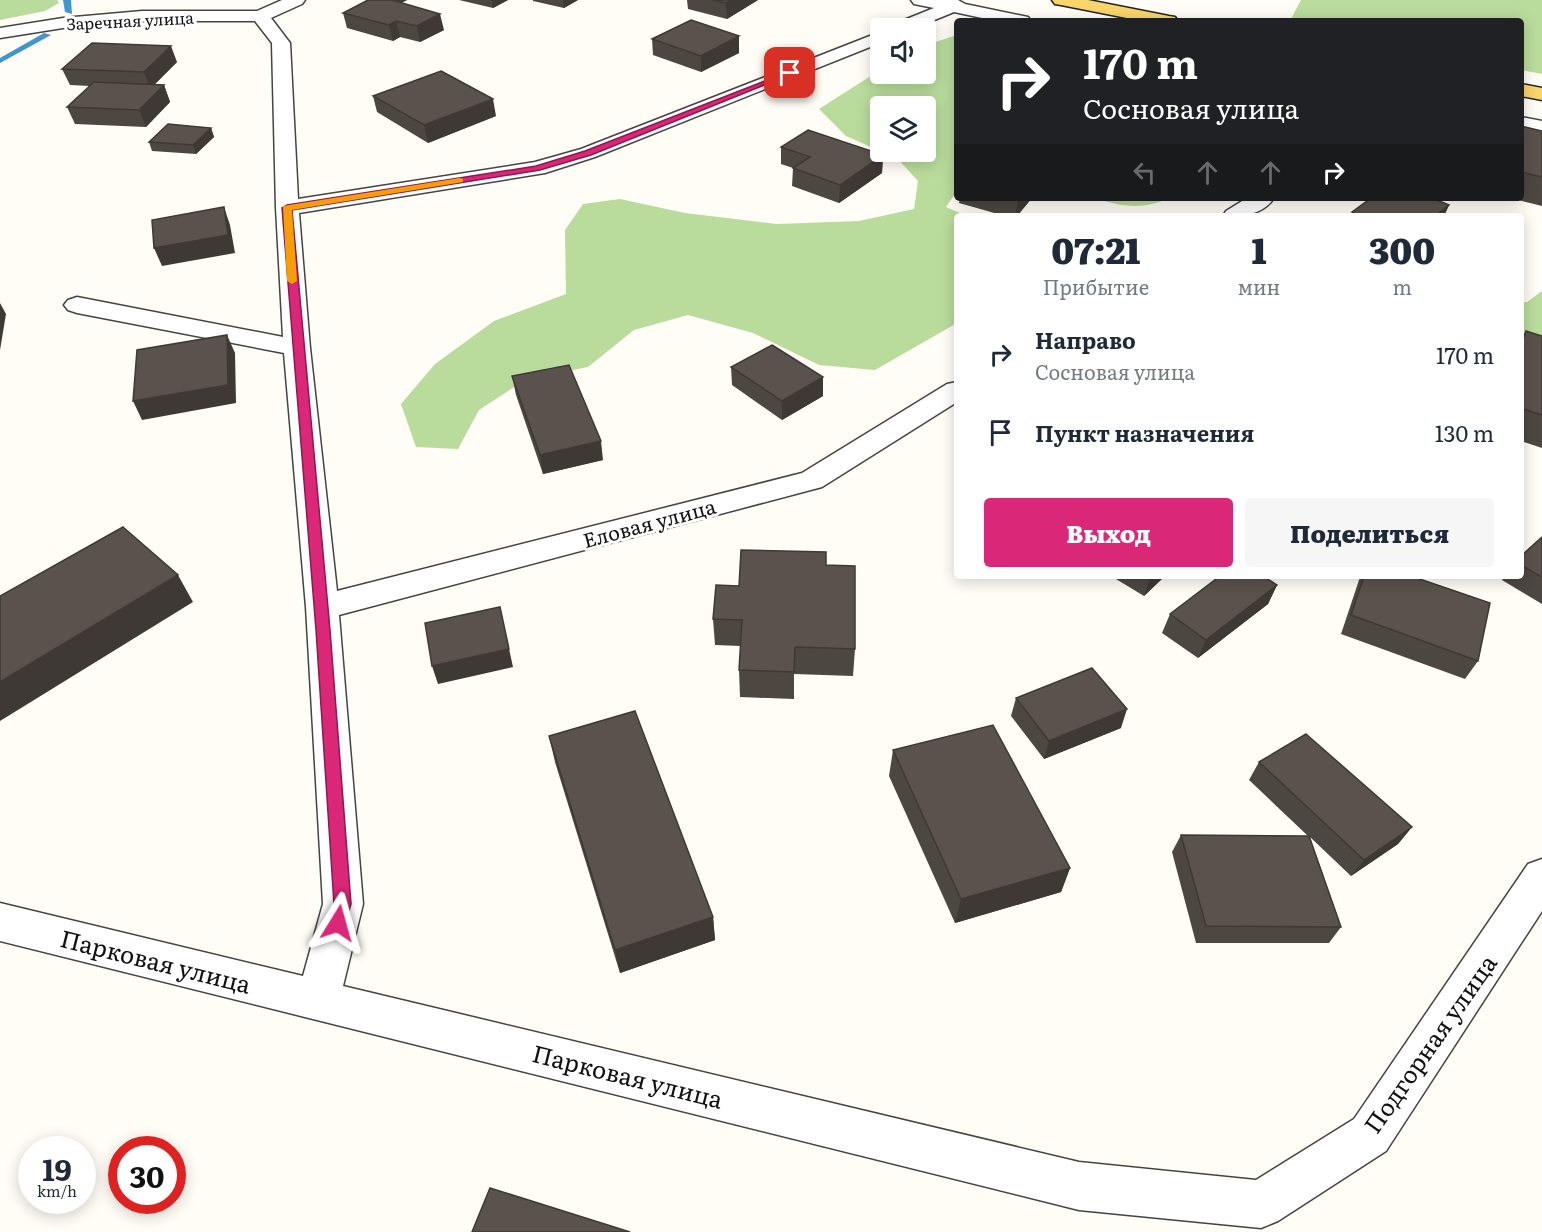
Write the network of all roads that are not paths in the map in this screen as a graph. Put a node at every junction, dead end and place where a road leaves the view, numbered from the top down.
1 (296, 0) edge
2 (920, 0) edge
3 (1061, 0) edge
4 (961, 3) edge
5 (260, 16) junction
6 (924, 18) edge
7 (1012, 18) edge
8 (1154, 18) edge
9 (0, 33) edge
10 (870, 41) edge
11 (1524, 91) edge
12 (1542, 94) edge
13 (1524, 124) edge
14 (1542, 128) edge
15 (1258, 201) edge
16 (287, 208) junction
17 (1239, 213) edge
18 (76, 304) dead end
19 (297, 348) junction
20 (954, 392) edge
21 (322, 607) junction
22 (1542, 877) edge
23 (0, 922) edge
24 (318, 999) junction
25 (1260, 1204) joint

1 - 5 street
2 - 4 street
3 - 8 main road
4 - 6 street
4 - 7 street
5 - 9 street, Заречная улица
5 - 16 street
10 - 16 street
11 - 12 main road
13 - 14 street
15 - 17 street
16 - 19 street
18 - 19 street
19 - 21 street
20 - 21 street, Еловая улица
21 - 24 street
22 - 25 street, Подгорная улица
23 - 24 street, Парковая улица
24 - 25 street, Парковая улица

